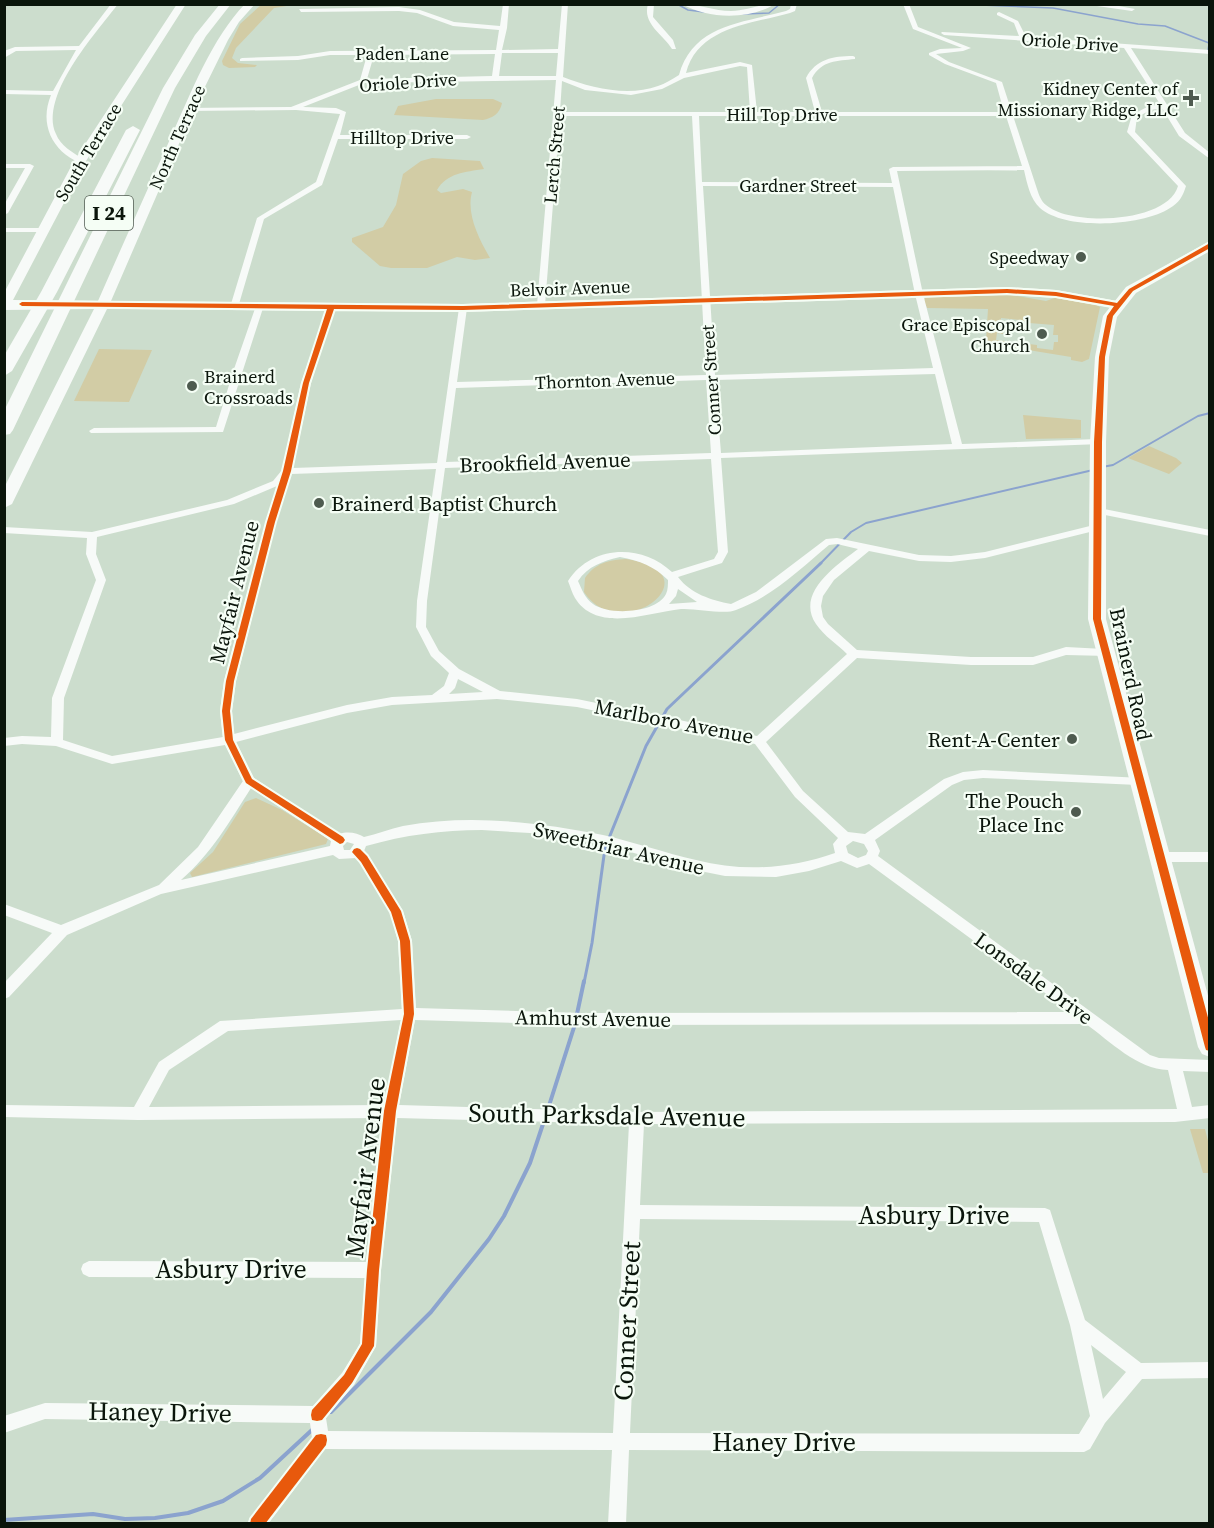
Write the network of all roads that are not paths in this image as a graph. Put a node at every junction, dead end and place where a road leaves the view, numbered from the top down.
1 (115, 4) edge
2 (182, 4) edge
3 (212, 4) edge
4 (226, 4) edge
5 (251, 4) edge
6 (506, 4) edge
7 (565, 4) edge
8 (651, 4) edge
9 (685, 4) edge
10 (772, 4) edge
11 (794, 4) edge
12 (906, 4) edge
13 (1086, 4) edge
14 (1132, 9) dead end
15 (301, 10) dead end
16 (999, 14) dead end
17 (504, 28) junction
18 (930, 33) junction
19 (1023, 39) junction
20 (1127, 47) junction
21 (80, 48) junction
22 (674, 48) dead end
23 (562, 51) junction
24 (371, 52) junction
25 (500, 52) junction
26 (1209, 52) edge
27 (4, 56) edge
28 (853, 58) dead end
29 (242, 60) dead end
30 (682, 76) junction
31 (495, 78) junction
32 (560, 78) junction
33 (363, 81) junction
34 (4, 92) edge
35 (56, 93) junction
36 (1164, 106) junction
37 (189, 109) junction
38 (292, 109) junction
39 (557, 114) junction
40 (695, 114) junction
41 (754, 114) junction
42 (1007, 114) junction
43 (819, 115) junction
44 (336, 137) junction
45 (468, 137) dead end
46 (1209, 157) edge
47 (80, 161) junction
48 (4, 166) edge
49 (1026, 168) junction
50 (699, 184) junction
51 (897, 185) junction
52 (4, 213) edge
53 (4, 230) edge
54 (42, 230) junction
55 (1209, 245) edge
56 (919, 294) junction
57 (705, 301) junction
58 (5, 304) edge
59 (103, 304) junction
60 (235, 304) junction
61 (261, 305) junction
62 (541, 305) junction
63 (1117, 305) junction
64 (331, 307) junction
65 (463, 308) junction
66 (4, 371) edge
67 (938, 371) junction
68 (710, 376) junction
69 (452, 385) junction
70 (4, 430) edge
71 (94, 431) dead end
72 (1098, 442) junction
73 (958, 448) junction
74 (717, 457) junction
75 (441, 466) junction
76 (287, 471) junction
77 (4, 504) edge
78 (1099, 519) junction
79 (4, 530) edge
80 (1209, 533) edge
81 (92, 535) junction
82 (866, 548) junction
83 (673, 577) junction
84 (732, 608) junction
85 (654, 612) junction
86 (1104, 652) junction
87 (854, 654) junction
88 (454, 672) junction
89 (498, 695) junction
90 (433, 700) junction
91 (229, 740) junction
92 (759, 741) junction
93 (4, 742) edge
94 (57, 742) junction
95 (249, 780) junction
96 (1138, 781) junction
97 (846, 838) junction
98 (867, 840) junction
99 (338, 845) junction
100 (359, 848) junction
101 (842, 856) junction
102 (1159, 857) junction
103 (871, 858) junction
104 (1209, 858) edge
105 (159, 890) junction
106 (4, 909) edge
107 (62, 931) junction
108 (4, 993) edge
109 (409, 1014) junction
110 (1089, 1018) junction
111 (1209, 1047) edge
112 (1174, 1065) junction
113 (1209, 1066) edge
114 (4, 1111) edge
115 (390, 1111) junction
116 (1209, 1111) edge
117 (138, 1114) junction
118 (1186, 1114) junction
119 (637, 1118) junction
120 (632, 1212) junction
121 (89, 1269) dead end
122 (373, 1270) junction
123 (1078, 1324) junction
124 (1209, 1370) edge
125 (1138, 1371) junction
126 (317, 1415) junction
127 (1099, 1417) junction
128 (4, 1425) edge
129 (321, 1440) junction
130 (622, 1442) junction
131 (256, 1524) edge
132 (617, 1524) edge

1 - 21 street
2 - 47 street, South Terrace
3 - 66 highway, I 24
4 - 70 highway, I 24
5 - 37 street, North Terrace
6 - 17 street
7 - 23 street, Lerch Street
8 - 22 street
9 - 10 street
11 - 30 street
12 - 18 street
13 - 14 street
15 - 17 street
16 - 19 street
17 - 25 street
18 - 19 street, Oriole Drive
18 - 42 street
19 - 20 street, Oriole Drive
20 - 26 street, Oriole Drive
20 - 36 street
21 - 27 street
21 - 35 street
23 - 25 street, Paden Lane
23 - 32 street, Lerch Street
24 - 25 street, Paden Lane
24 - 29 street, Paden Lane
24 - 33 street
25 - 31 street
28 - 43 street
30 - 32 street
30 - 41 street
31 - 32 street, Oriole Drive
31 - 33 street, Oriole Drive
32 - 39 street, Lerch Street
33 - 38 street, Oriole Drive
34 - 35 street
35 - 47 street
36 - 46 street
36 - 49 street
37 - 38 street, Oriole Drive
37 - 59 street, North Terrace
38 - 44 street
39 - 40 street, Hill Top Drive
39 - 62 street, Lerch Street
40 - 41 street, Hill Top Drive
40 - 50 street, Conner Street
41 - 43 street, Hill Top Drive
42 - 43 street, Hill Top Drive
42 - 49 street
44 - 45 street, Hilltop Drive
44 - 60 street
47 - 54 street, South Terrace
48 - 52 street
49 - 51 street
50 - 51 street, Gardner Street
50 - 57 street, Conner Street
51 - 56 street
53 - 54 street
54 - 58 street, South Terrace
55 - 63 main road, Brainerd Road
56 - 57 street, Belvoir Avenue
56 - 63 street, Belvoir Avenue
56 - 67 street
57 - 62 street, Belvoir Avenue
57 - 68 street, Conner Street
58 - 59 street, Belvoir Avenue
59 - 60 street, Belvoir Avenue
59 - 77 street, North Terrace
60 - 61 street, Belvoir Avenue
61 - 64 street, Belvoir Avenue
61 - 71 street
62 - 65 street, Belvoir Avenue
63 - 72 main road, Brainerd Road
64 - 65 street, Belvoir Avenue
64 - 76 street, Mayfair Avenue
65 - 69 street, Marlboro Avenue
67 - 68 street, Thornton Avenue
67 - 73 street
68 - 69 street, Thornton Avenue
68 - 74 street, Conner Street
69 - 75 street, Marlboro Avenue
72 - 73 street, Brookfield Avenue
72 - 78 main road, Brainerd Road
73 - 74 street, Brookfield Avenue
74 - 75 street, Brookfield Avenue
74 - 83 street, Conner Street
75 - 76 street, Brookfield Avenue
75 - 88 street, Marlboro Avenue
76 - 81 street
76 - 91 street, Mayfair Avenue
78 - 80 street
78 - 82 street
78 - 86 main road, Brainerd Road
79 - 81 street
81 - 94 street
82 - 84 street
82 - 87 street
83 - 84 street
83 - 85 street
83 - 85 street
84 - 85 street
86 - 87 street
86 - 96 main road, Brainerd Road
87 - 92 street, Marlboro Avenue
88 - 89 street, Marlboro Avenue
88 - 90 street
89 - 90 street, Marlboro Avenue
89 - 92 street, Marlboro Avenue
90 - 91 street, Marlboro Avenue
91 - 94 street, Marlboro Avenue
91 - 95 street, Mayfair Avenue
92 - 97 street
93 - 94 street, Marlboro Avenue
95 - 99 street
95 - 105 street
96 - 98 street
96 - 102 main road, Brainerd Road
97 - 98 street
97 - 101 street
98 - 103 street
99 - 100 street
99 - 105 street
100 - 101 street, Sweetbriar Avenue
100 - 109 street, Mayfair Avenue
101 - 103 street
102 - 104 street
102 - 111 main road, Brainerd Road
103 - 110 street, Lonsdale Drive
105 - 107 street
106 - 107 street
107 - 108 street
109 - 110 street, Amhurst Avenue
109 - 115 street, Mayfair Avenue
109 - 117 street, Amhurst Avenue
110 - 112 street, Lonsdale Drive
112 - 113 street, Lonsdale Drive
112 - 118 street
114 - 117 street, South Parksdale Avenue
115 - 117 street, South Parksdale Avenue
115 - 119 street, South Parksdale Avenue
115 - 122 street, Mayfair Avenue
116 - 118 street, South Parksdale Avenue
118 - 119 street, South Parksdale Avenue
119 - 120 street, Conner Street
120 - 123 street, Asbury Drive
120 - 130 street, Conner Street
121 - 122 street, Asbury Drive
122 - 126 street, Mayfair Avenue
123 - 125 street
123 - 127 street
124 - 125 street
125 - 127 street, Haney Drive
126 - 128 street, Haney Drive
126 - 129 street
127 - 130 street, Haney Drive
129 - 130 street, Haney Drive
129 - 131 street
130 - 132 street, Conner Street

